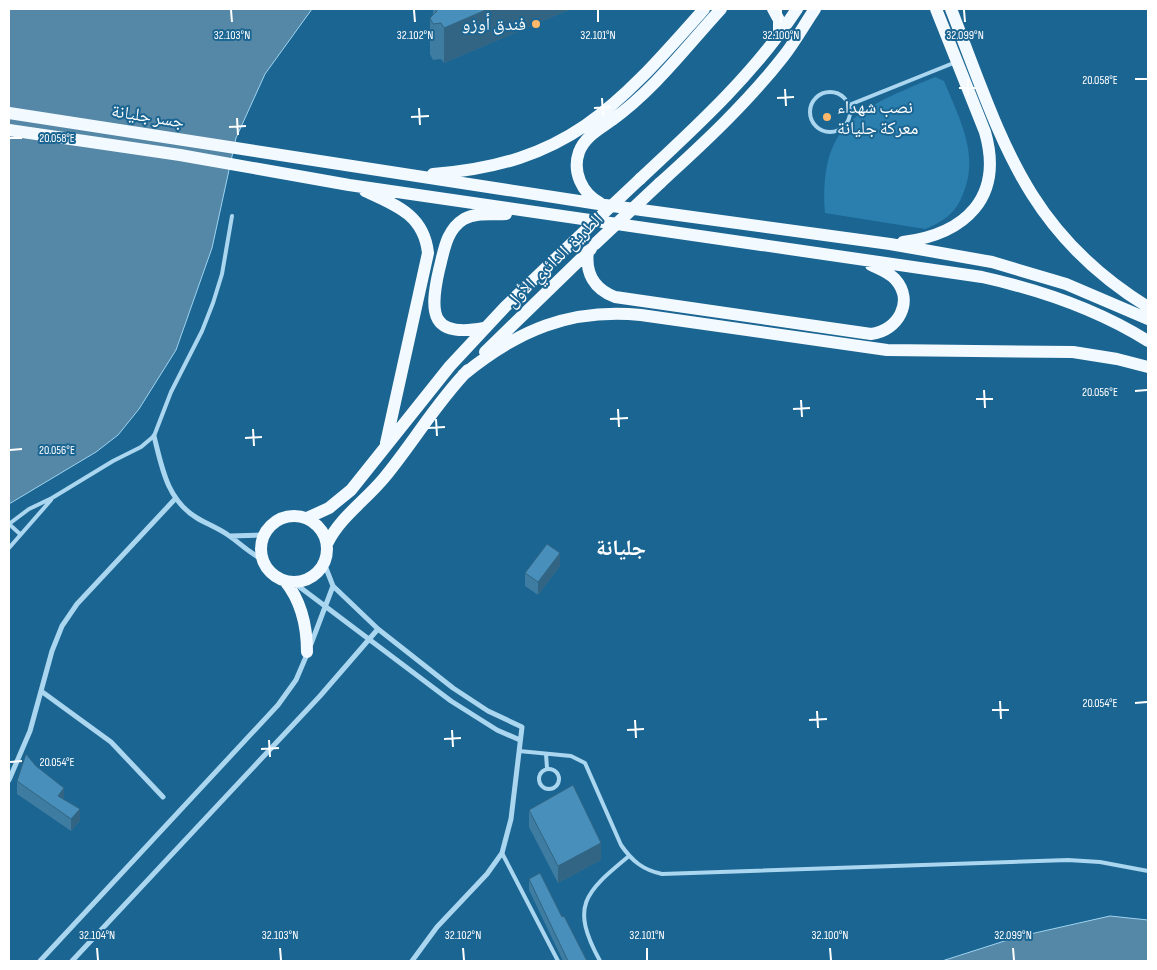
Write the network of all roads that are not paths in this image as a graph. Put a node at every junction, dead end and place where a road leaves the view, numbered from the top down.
1 (704, 9) edge
2 (721, 9) edge
3 (773, 9) edge
4 (797, 9) edge
5 (815, 9) edge
6 (936, 9) edge
7 (951, 9) edge
8 (779, 34) junction
9 (957, 62) junction
10 (849, 105) junction
11 (9, 112) edge
12 (9, 130) edge
13 (409, 176) junction
14 (349, 184) junction
15 (605, 205) junction
16 (527, 211) junction
17 (232, 216) dead end
18 (890, 244) junction
19 (591, 248) junction
20 (865, 261) junction
21 (1148, 307) edge
22 (1148, 319) edge
23 (484, 328) junction
24 (1148, 341) edge
25 (1148, 367) edge
26 (463, 375) junction
27 (154, 436) junction
28 (385, 448) junction
29 (52, 498) junction
30 (175, 499) junction
31 (307, 518) junction
32 (9, 524) edge
33 (20, 534) junction
34 (264, 534) junction
35 (229, 536) junction
36 (326, 544) junction
37 (9, 548) edge
38 (262, 559) junction
39 (324, 563) junction
40 (289, 582) junction
41 (333, 586) junction
42 (326, 605) junction
43 (378, 628) junction
44 (370, 638) junction
45 (307, 652) junction
46 (41, 691) junction
47 (520, 740) junction
48 (519, 750) junction
49 (546, 754) junction
50 (547, 768) junction
51 (9, 780) edge
52 (163, 797) dead end
53 (502, 853) junction
54 (628, 856) junction
55 (1148, 871) edge
56 (40, 961) edge
57 (72, 961) edge
58 (412, 961) edge
59 (558, 961) edge
60 (600, 961) edge

1 - 13 main road
2 - 15 main road
3 - 8 main road
4 - 8 main road
5 - 19 main road, الطريق الدائري الأول, bridge
6 - 9 main road
7 - 21 main road
8 - 23 main road, bridge
9 - 10 lane
9 - 18 main road
10 - 10 lane
11 - 13 main road, جسر جليانة
12 - 14 main road, جسر جليانة
13 - 15 main road
14 - 16 main road, جسر جليانة
14 - 28 main road
15 - 18 main road
16 - 20 main road
16 - 23 main road
17 - 27 lane
18 - 22 main road
19 - 20 main road
19 - 26 main road, الطريق الدائري الأول
20 - 24 main road
23 - 28 main road
25 - 26 main road
26 - 36 main road, الطريق الدائري الأول
27 - 29 lane
27 - 30 street
28 - 31 main road
29 - 32 lane
29 - 33 lane
30 - 35 street
30 - 46 street
31 - 34 main road
31 - 36 main road
32 - 33 lane
33 - 37 lane
34 - 35 street
34 - 38 main road
35 - 38 street
36 - 39 main road
38 - 40 main road
39 - 40 main road
39 - 41 street
40 - 42 street
40 - 45 main road
41 - 42 street
41 - 43 street
42 - 44 street
42 - 45 street
43 - 44 street
43 - 47 street
44 - 47 street
44 - 57 street
45 - 56 street
46 - 51 street
46 - 52 street
47 - 48 street
48 - 49 lane
48 - 53 street
49 - 50 lane
49 - 54 lane
50 - 50 lane
53 - 58 street
53 - 59 lane
54 - 55 lane
54 - 60 lane

